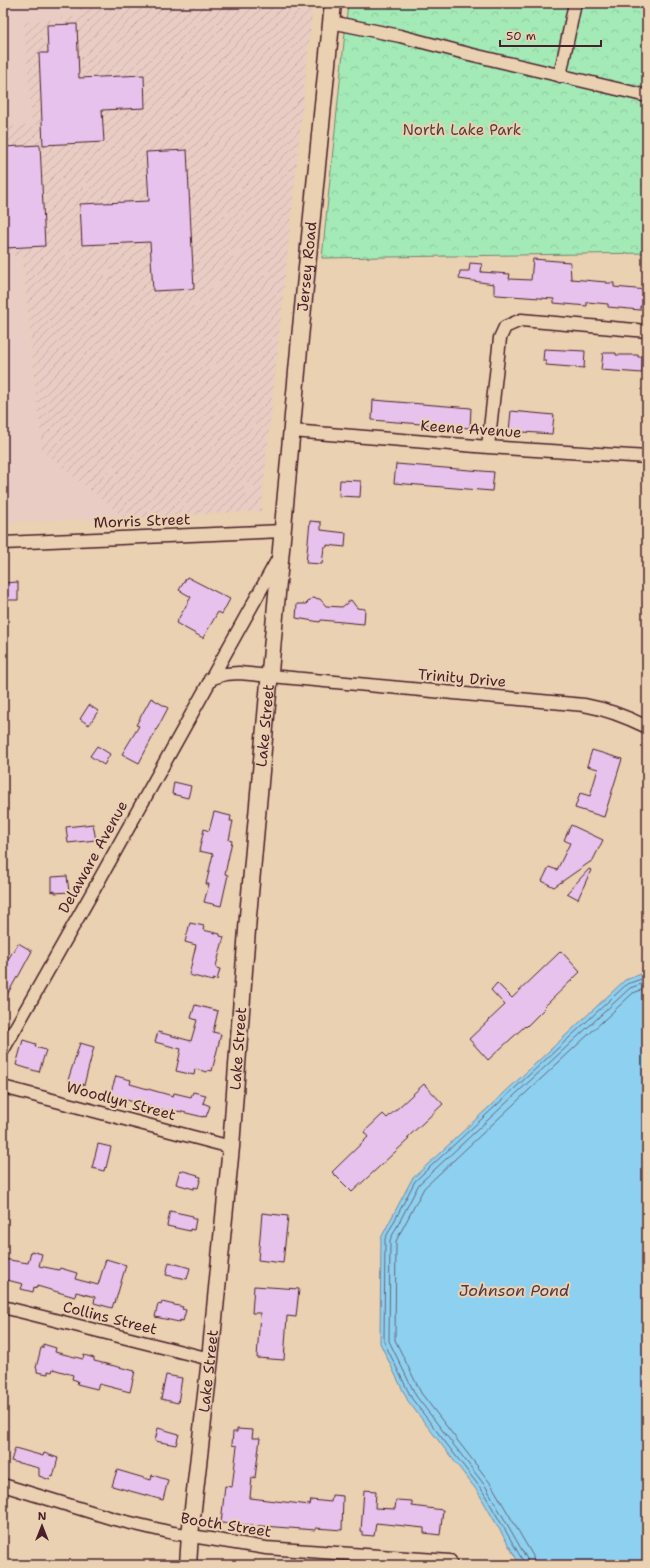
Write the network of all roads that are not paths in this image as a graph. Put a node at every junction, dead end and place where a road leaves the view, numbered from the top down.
1 (333, 3) edge
2 (574, 3) edge
3 (331, 22) junction
4 (560, 76) junction
5 (647, 96) edge
6 (647, 331) edge
7 (292, 431) junction
8 (488, 447) junction
9 (647, 457) edge
10 (283, 530) junction
11 (3, 543) edge
12 (281, 553) junction
13 (270, 677) junction
14 (210, 680) junction
15 (647, 728) edge
16 (3, 1049) edge
17 (3, 1087) edge
18 (231, 1147) junction
19 (3, 1307) edge
20 (210, 1359) junction
21 (3, 1485) edge
22 (190, 1535) junction
23 (450, 1561) dead end
24 (188, 1565) edge

1 - 3 street, Jersey Road
2 - 4 street
3 - 4 street
3 - 7 street, Jersey Road
4 - 5 street
6 - 8 street
7 - 8 street, Keene Avenue
7 - 10 street, Jersey Road
8 - 9 street, Keene Avenue
10 - 11 street, Morris Street
10 - 12 street, Lake Street
12 - 13 street, Lake Street
12 - 14 street, Delaware Avenue
13 - 14 street
13 - 15 street, Trinity Drive
13 - 18 street, Lake Street
14 - 16 street, Delaware Avenue
17 - 18 street, Woodlyn Street
18 - 20 street, Lake Street
19 - 20 street, Collins Street
20 - 22 street, Lake Street
21 - 22 street, Booth Street
22 - 23 street, Booth Street
22 - 24 street, Lake Street

